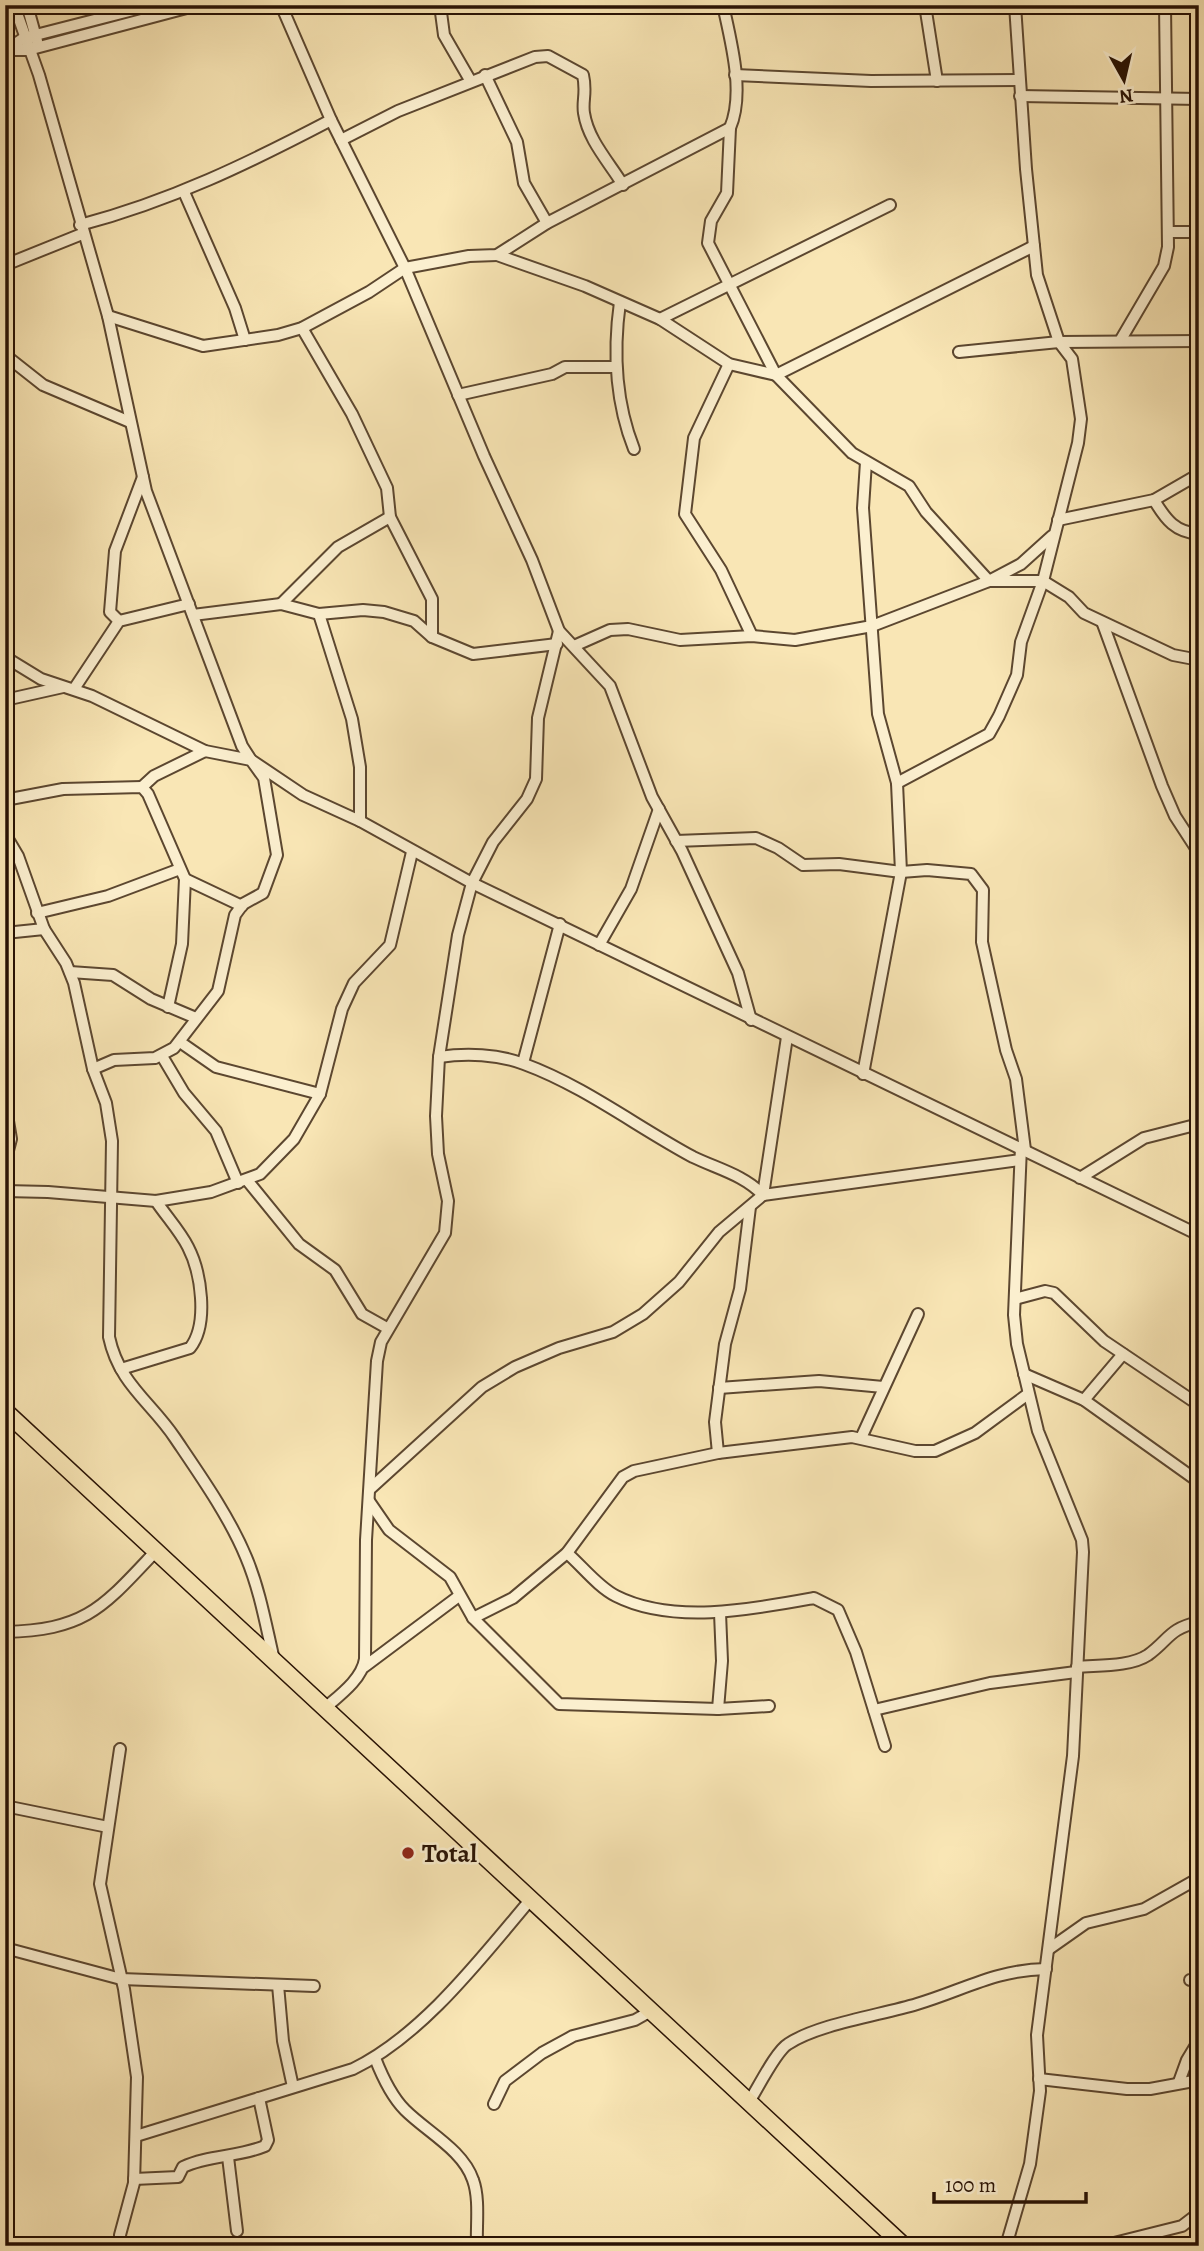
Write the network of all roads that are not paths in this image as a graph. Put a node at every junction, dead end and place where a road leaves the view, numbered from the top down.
1 (14, 5) edge
2 (27, 5) edge
3 (153, 5) edge
4 (198, 5) edge
5 (281, 5) edge
6 (440, 5) edge
7 (723, 5) edge
8 (925, 5) edge
9 (1015, 5) edge
10 (1165, 5) edge
11 (36, 35) junction
12 (24, 38) junction
13 (34, 49) junction
14 (7, 50) edge
15 (485, 75) junction
16 (735, 75) junction
17 (470, 80) junction
18 (1019, 80) junction
19 (937, 81) junction
20 (1020, 96) junction
21 (1167, 99) junction
22 (1199, 99) edge
23 (331, 120) junction
24 (730, 128) junction
25 (341, 140) junction
26 (623, 185) junction
27 (184, 192) junction
28 (890, 205) dead end
29 (547, 223) junction
30 (81, 230) junction
31 (1169, 232) junction
32 (1199, 232) edge
33 (1034, 246) junction
34 (497, 255) junction
35 (5, 265) edge
36 (404, 268) junction
37 (729, 282) junction
38 (620, 302) junction
39 (108, 316) junction
40 (660, 319) junction
41 (302, 328) junction
42 (244, 340) junction
43 (1120, 341) junction
44 (1199, 341) edge
45 (1059, 342) junction
46 (959, 352) dead end
47 (5, 355) edge
48 (729, 364) junction
49 (616, 366) junction
50 (776, 374) junction
51 (458, 395) junction
52 (130, 422) junction
53 (634, 449) dead end
54 (866, 462) junction
55 (1199, 474) edge
56 (143, 477) junction
57 (1154, 500) junction
58 (390, 517) junction
59 (1058, 520) junction
60 (1054, 534) junction
61 (1199, 534) edge
62 (989, 581) junction
63 (1043, 581) junction
64 (281, 604) junction
65 (191, 610) junction
66 (319, 614) junction
67 (119, 621) junction
68 (1103, 622) junction
69 (872, 625) junction
70 (559, 631) junction
71 (752, 636) junction
72 (432, 638) junction
73 (557, 644) junction
74 (574, 646) junction
75 (5, 657) edge
76 (1199, 660) edge
77 (68, 688) junction
78 (5, 700) edge
79 (205, 751) junction
80 (251, 760) junction
81 (897, 783) junction
82 (142, 787) junction
83 (5, 800) edge
84 (659, 809) junction
85 (360, 821) junction
86 (5, 834) edge
87 (676, 841) junction
88 (412, 852) junction
89 (1199, 853) edge
90 (901, 872) junction
91 (182, 874) junction
92 (472, 883) junction
93 (242, 906) junction
94 (37, 914) junction
95 (560, 925) junction
96 (44, 929) junction
97 (5, 933) edge
98 (599, 945) junction
99 (70, 972) junction
100 (168, 1006) junction
101 (196, 1018) junction
102 (751, 1020) junction
103 (787, 1037) junction
104 (180, 1042) junction
105 (162, 1056) junction
106 (439, 1057) junction
107 (523, 1063) junction
108 (93, 1069) junction
109 (863, 1074) junction
110 (320, 1094) junction
111 (5, 1103) edge
112 (1199, 1124) edge
113 (1022, 1152) junction
114 (5, 1162) edge
115 (1080, 1178) junction
116 (242, 1182) junction
117 (5, 1191) edge
118 (763, 1195) junction
119 (111, 1198) junction
120 (156, 1201) junction
121 (750, 1208) junction
122 (1199, 1235) edge
123 (1015, 1299) junction
124 (918, 1314) dead end
125 (387, 1328) junction
126 (1123, 1354) junction
127 (121, 1368) junction
128 (1024, 1374) junction
129 (883, 1387) junction
130 (719, 1388) junction
131 (1028, 1395) junction
132 (1084, 1400) junction
133 (1199, 1405) edge
134 (5, 1411) edge
135 (861, 1438) junction
136 (718, 1453) junction
137 (1199, 1482) edge
138 (371, 1488) junction
139 (369, 1501) junction
140 (389, 1530) junction
141 (367, 1533) junction
142 (156, 1551) junction
143 (567, 1553) junction
144 (458, 1596) junction
145 (720, 1613) junction
146 (473, 1618) junction
147 (1199, 1622) edge
148 (5, 1632) edge
149 (274, 1661) junction
150 (363, 1667) junction
151 (1077, 1670) junction
152 (769, 1706) dead end
153 (326, 1708) junction
154 (718, 1709) junction
155 (874, 1710) junction
156 (885, 1746) dead end
157 (120, 1749) dead end
158 (5, 1806) edge
159 (108, 1828) junction
160 (1199, 1878) edge
161 (531, 1899) junction
162 (5, 1948) edge
163 (1049, 1949) junction
164 (1046, 1969) junction
165 (121, 1979) junction
166 (278, 1985) junction
167 (314, 1986) dead end
168 (651, 2011) junction
169 (1199, 2040) edge
170 (374, 2059) junction
171 (1039, 2079) junction
172 (1199, 2080) edge
173 (1180, 2082) junction
174 (293, 2087) junction
175 (260, 2098) junction
176 (750, 2102) junction
177 (494, 2104) dead end
178 (136, 2136) junction
179 (228, 2157) junction
180 (134, 2179) junction
181 (1199, 2213) edge
182 (237, 2231) dead end
183 (121, 2246) edge
184 (477, 2246) edge
185 (904, 2246) edge
186 (1006, 2246) edge
187 (1102, 2246) edge

1 - 12 street
2 - 11 street
3 - 11 street
4 - 13 street
5 - 23 street
6 - 17 street
7 - 16 street
8 - 19 street
9 - 18 street
10 - 21 street
11 - 12 street
11 - 13 street
12 - 13 street
12 - 14 street
13 - 14 street
13 - 30 street
15 - 17 street
15 - 26 street
15 - 29 street
16 - 19 street
16 - 24 street
17 - 25 street
18 - 19 street
18 - 20 street
20 - 21 street
20 - 33 street
21 - 22 street
21 - 31 street
23 - 25 street
23 - 27 street
24 - 26 street
24 - 37 street
25 - 36 street
26 - 29 street
27 - 30 street
27 - 42 street
28 - 37 street
29 - 34 street
30 - 35 street
30 - 39 street
31 - 32 street
31 - 43 street
33 - 45 street
33 - 50 street
34 - 36 street
34 - 38 street
36 - 41 street
36 - 51 street
37 - 40 street
37 - 50 street
38 - 40 street
38 - 49 street
39 - 42 street
39 - 52 street
40 - 48 street
41 - 42 street
41 - 58 street
43 - 44 street
43 - 45 street
45 - 46 street
45 - 59 street
47 - 52 street
48 - 50 street
48 - 71 street
49 - 51 street
49 - 53 street
50 - 54 street
51 - 70 street
52 - 56 street
54 - 62 street
54 - 69 street
55 - 57 street
56 - 65 street
56 - 67 street
57 - 59 street
57 - 61 street
58 - 64 street
58 - 72 street
59 - 60 street
60 - 62 street
60 - 63 street
62 - 63 street
62 - 69 street
63 - 68 street
63 - 81 street
64 - 65 street
64 - 66 street
65 - 67 street
65 - 80 street
66 - 72 street
66 - 85 street
67 - 77 street
68 - 76 street
68 - 89 street
69 - 71 street
69 - 81 street
70 - 73 street
70 - 74 street
71 - 74 street
72 - 73 street
73 - 92 street
74 - 84 street
75 - 77 street
77 - 78 street
77 - 79 street
79 - 80 street
79 - 82 street
80 - 85 street
80 - 93 street
81 - 90 street
82 - 83 street
82 - 91 street
84 - 87 street
84 - 98 street
85 - 88 street
86 - 94 street
87 - 90 street
87 - 102 street
88 - 92 street
88 - 110 street
90 - 109 street
90 - 113 street
91 - 93 street
91 - 94 street
91 - 100 street
92 - 95 street
92 - 106 street
93 - 101 street
94 - 96 street
95 - 98 street
95 - 107 street
96 - 97 street
96 - 99 street
98 - 102 street
99 - 100 street
99 - 108 street
100 - 101 street
101 - 104 street
102 - 103 street
103 - 109 street
103 - 118 street
104 - 105 street
104 - 110 street
105 - 108 street
105 - 116 street
106 - 107 street
106 - 125 street
107 - 118 street
108 - 119 street
109 - 113 street
110 - 116 street
111 - 114 street
112 - 115 street
113 - 115 street
113 - 118 street
113 - 123 street
115 - 122 street
116 - 120 street
116 - 125 street
117 - 119 street
118 - 121 street
119 - 120 street
119 - 127 street
120 - 127 street
121 - 130 street
121 - 138 street
123 - 126 street
123 - 128 street
124 - 129 street
125 - 138 street
126 - 132 street
126 - 133 street
127 - 149 street
128 - 131 street
128 - 132 street
129 - 130 street
129 - 135 street
130 - 136 street
131 - 135 street
131 - 151 street
132 - 137 street
134 - 142 highway
135 - 136 street
136 - 143 street
138 - 139 street
139 - 140 street
139 - 141 street
140 - 141 street
140 - 144 street
141 - 150 street
142 - 148 street
142 - 149 highway
143 - 145 street
143 - 146 street
144 - 146 street
144 - 150 street
145 - 154 street
145 - 155 street
146 - 154 street
147 - 151 street
149 - 153 highway
150 - 153 street
151 - 155 street
151 - 163 street
152 - 154 street
153 - 161 highway
155 - 156 street
157 - 159 street
158 - 159 street
159 - 165 street
160 - 163 street
161 - 168 highway
161 - 170 street
162 - 165 street
163 - 164 street
164 - 171 street
164 - 176 street
165 - 166 street
165 - 178 street
166 - 167 street
166 - 174 street
168 - 176 highway
168 - 177 street
169 - 173 street
170 - 174 street
170 - 184 street
171 - 173 street
171 - 186 street
172 - 173 street
174 - 175 street
175 - 178 street
175 - 179 street
176 - 185 highway
178 - 180 street
179 - 180 street
179 - 182 street
180 - 183 street
181 - 187 street

